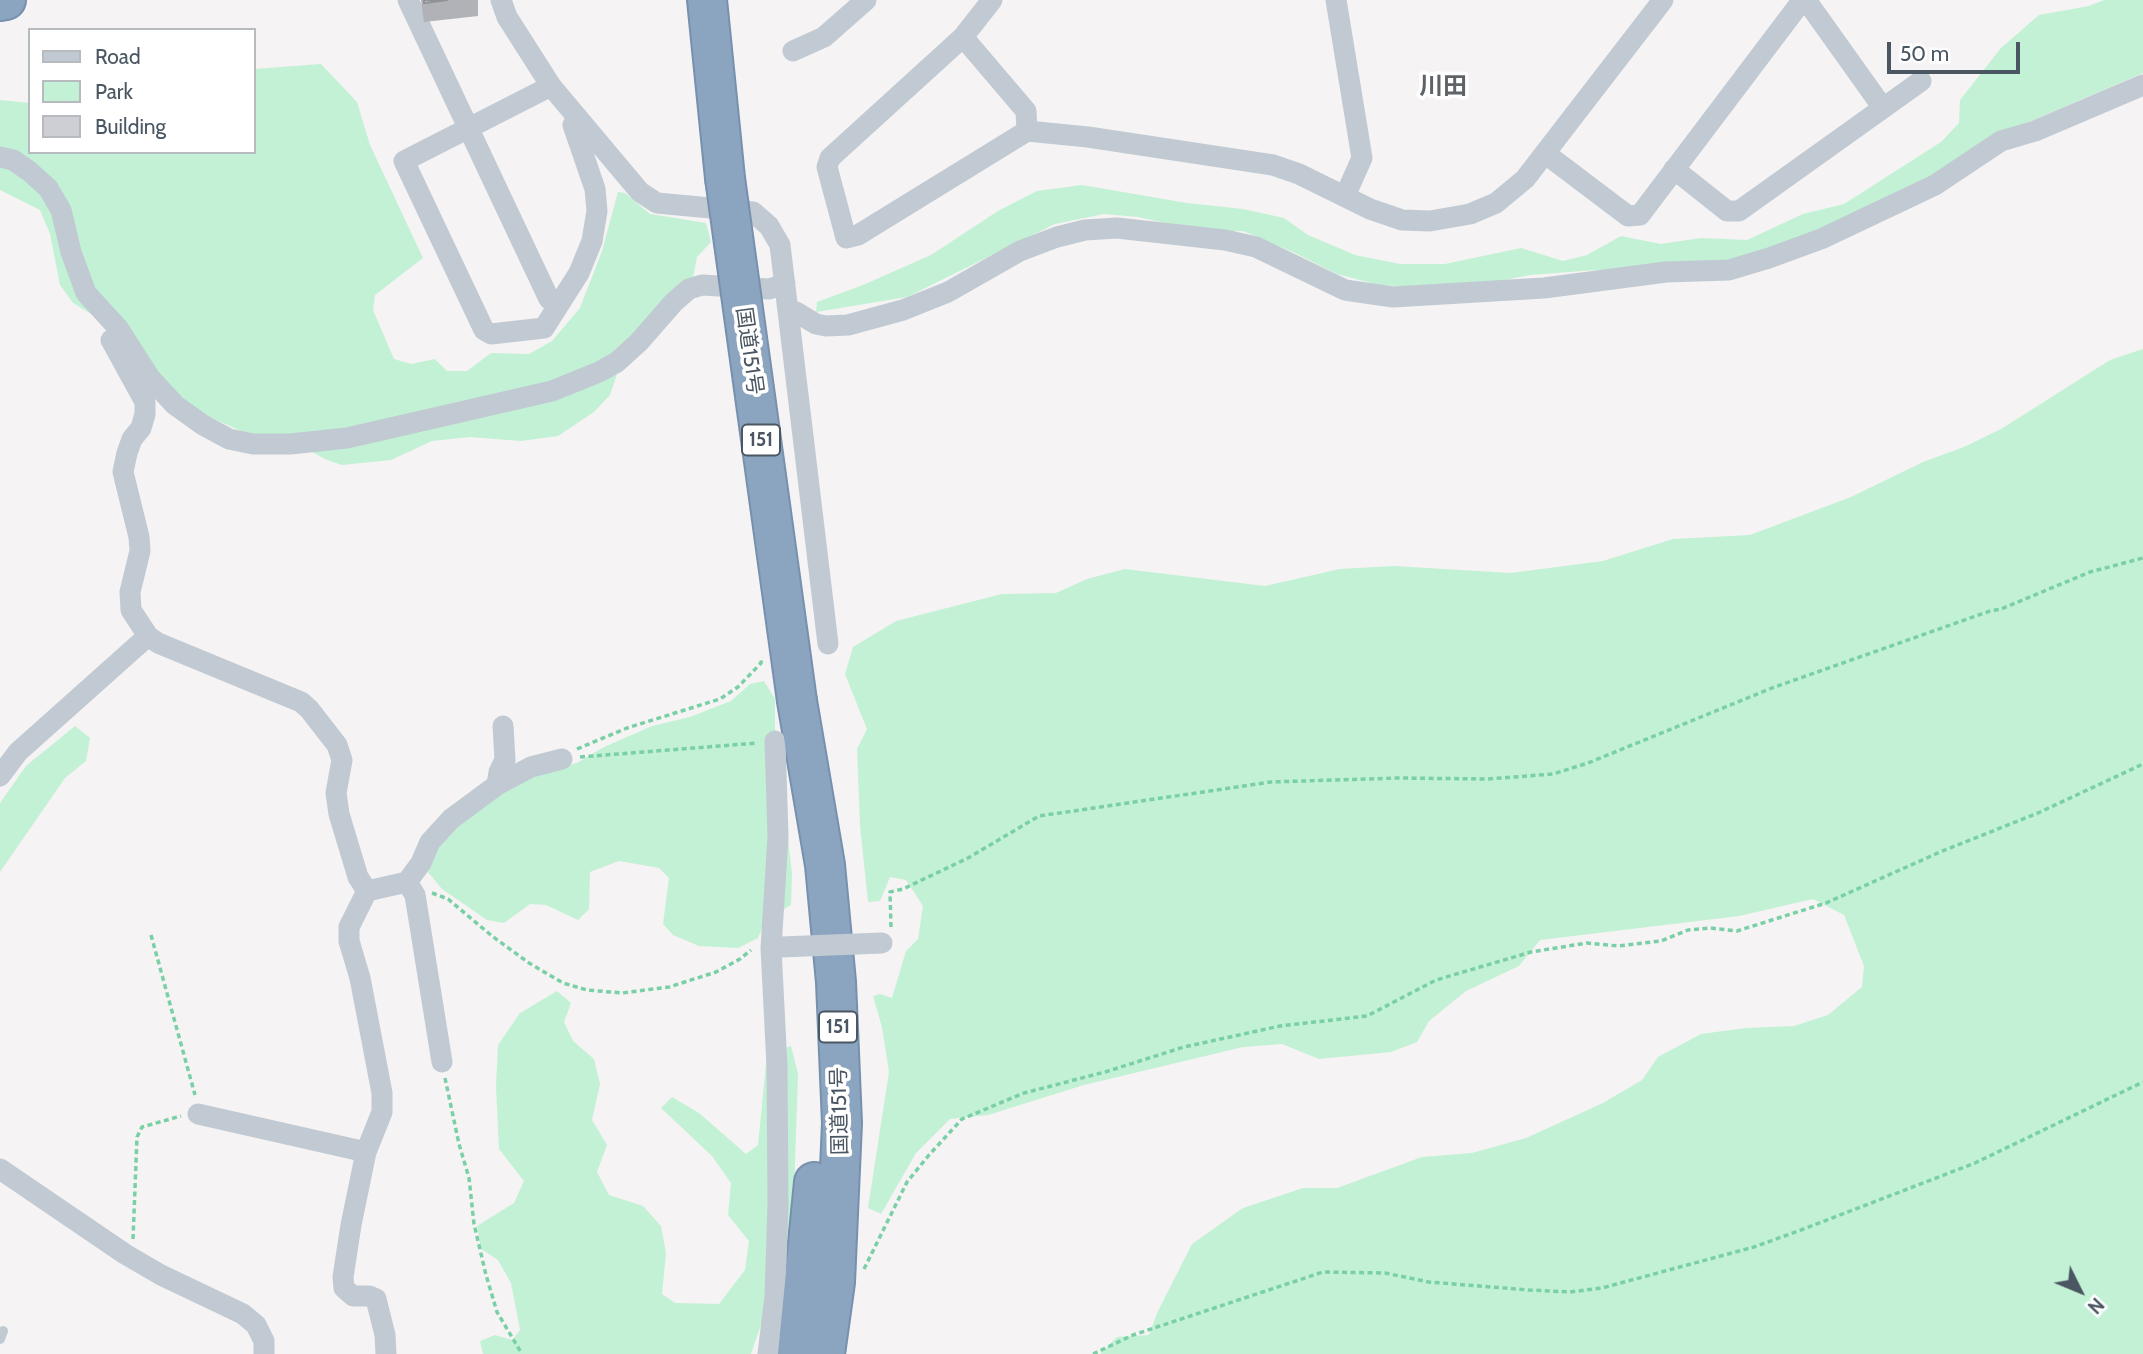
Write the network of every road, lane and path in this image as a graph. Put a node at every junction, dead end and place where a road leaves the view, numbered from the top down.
1 (6, 0) edge
2 (408, 0) edge
3 (501, 0) edge
4 (707, 0) edge
5 (866, 0) edge
6 (992, 0) edge
7 (1335, 0) edge
8 (1662, 0) edge
9 (1807, 0) edge
10 (0, 1) edge
11 (962, 37) junction
12 (793, 51) dead end
13 (1921, 81) dead end
14 (2143, 85) edge
15 (551, 86) junction
16 (1883, 107) junction
17 (576, 117) junction
18 (468, 129) junction
19 (1027, 131) junction
20 (1546, 154) junction
21 (0, 157) edge
22 (1675, 169) junction
23 (1345, 196) junction
24 (785, 284) junction
25 (559, 304) junction
26 (788, 311) junction
27 (106, 315) junction
28 (2143, 558) edge
29 (148, 636) junction
30 (828, 644) dead end
31 (763, 653) dead end
32 (797, 701) junction
33 (503, 726) dead end
34 (775, 741) joint
35 (562, 759) junction
36 (2143, 764) edge
37 (0, 776) edge
38 (497, 785) junction
39 (410, 878) junction
40 (367, 891) junction
41 (151, 935) dead end
42 (882, 943) joint
43 (768, 948) junction
44 (442, 1062) joint
45 (2143, 1082) edge
46 (198, 1114) junction
47 (366, 1152) junction
48 (0, 1169) edge
49 (125, 1254) junction
50 (863, 1270) dead end
51 (264, 1354) edge
52 (386, 1354) edge
53 (522, 1354) edge
54 (768, 1354) edge
55 (797, 1354) edge
56 (825, 1354) edge
57 (1093, 1354) edge

1 - 10 highway
2 - 18 street
3 - 15 street
4 - 32 highway, 国道151号 / 151, bridge
5 - 12 street
6 - 11 street
7 - 23 street
8 - 20 street
9 - 16 street
9 - 22 street
11 - 19 street
11 - 19 street
13 - 16 street
14 - 26 street
15 - 17 street
15 - 18 street
16 - 22 street
17 - 24 street
17 - 25 street
18 - 25 street
18 - 25 street
19 - 23 street
20 - 22 street
20 - 23 street
21 - 27 street
24 - 26 street
24 - 27 street
26 - 30 street
27 - 29 street
28 - 42 path
29 - 37 street
29 - 40 street
31 - 35 path
32 - 55 highway, 国道151号 / 151
32 - 56 highway, 国道151号 / 151
33 - 38 street
34 - 35 path
34 - 43 street
35 - 38 street
36 - 50 path
38 - 39 street
39 - 40 street
39 - 43 path
39 - 44 street
40 - 47 street
41 - 46 path
42 - 43 street, bridge
43 - 54 street
44 - 53 path
45 - 57 path
46 - 47 street
46 - 49 path
47 - 52 street
48 - 49 street
49 - 51 street

